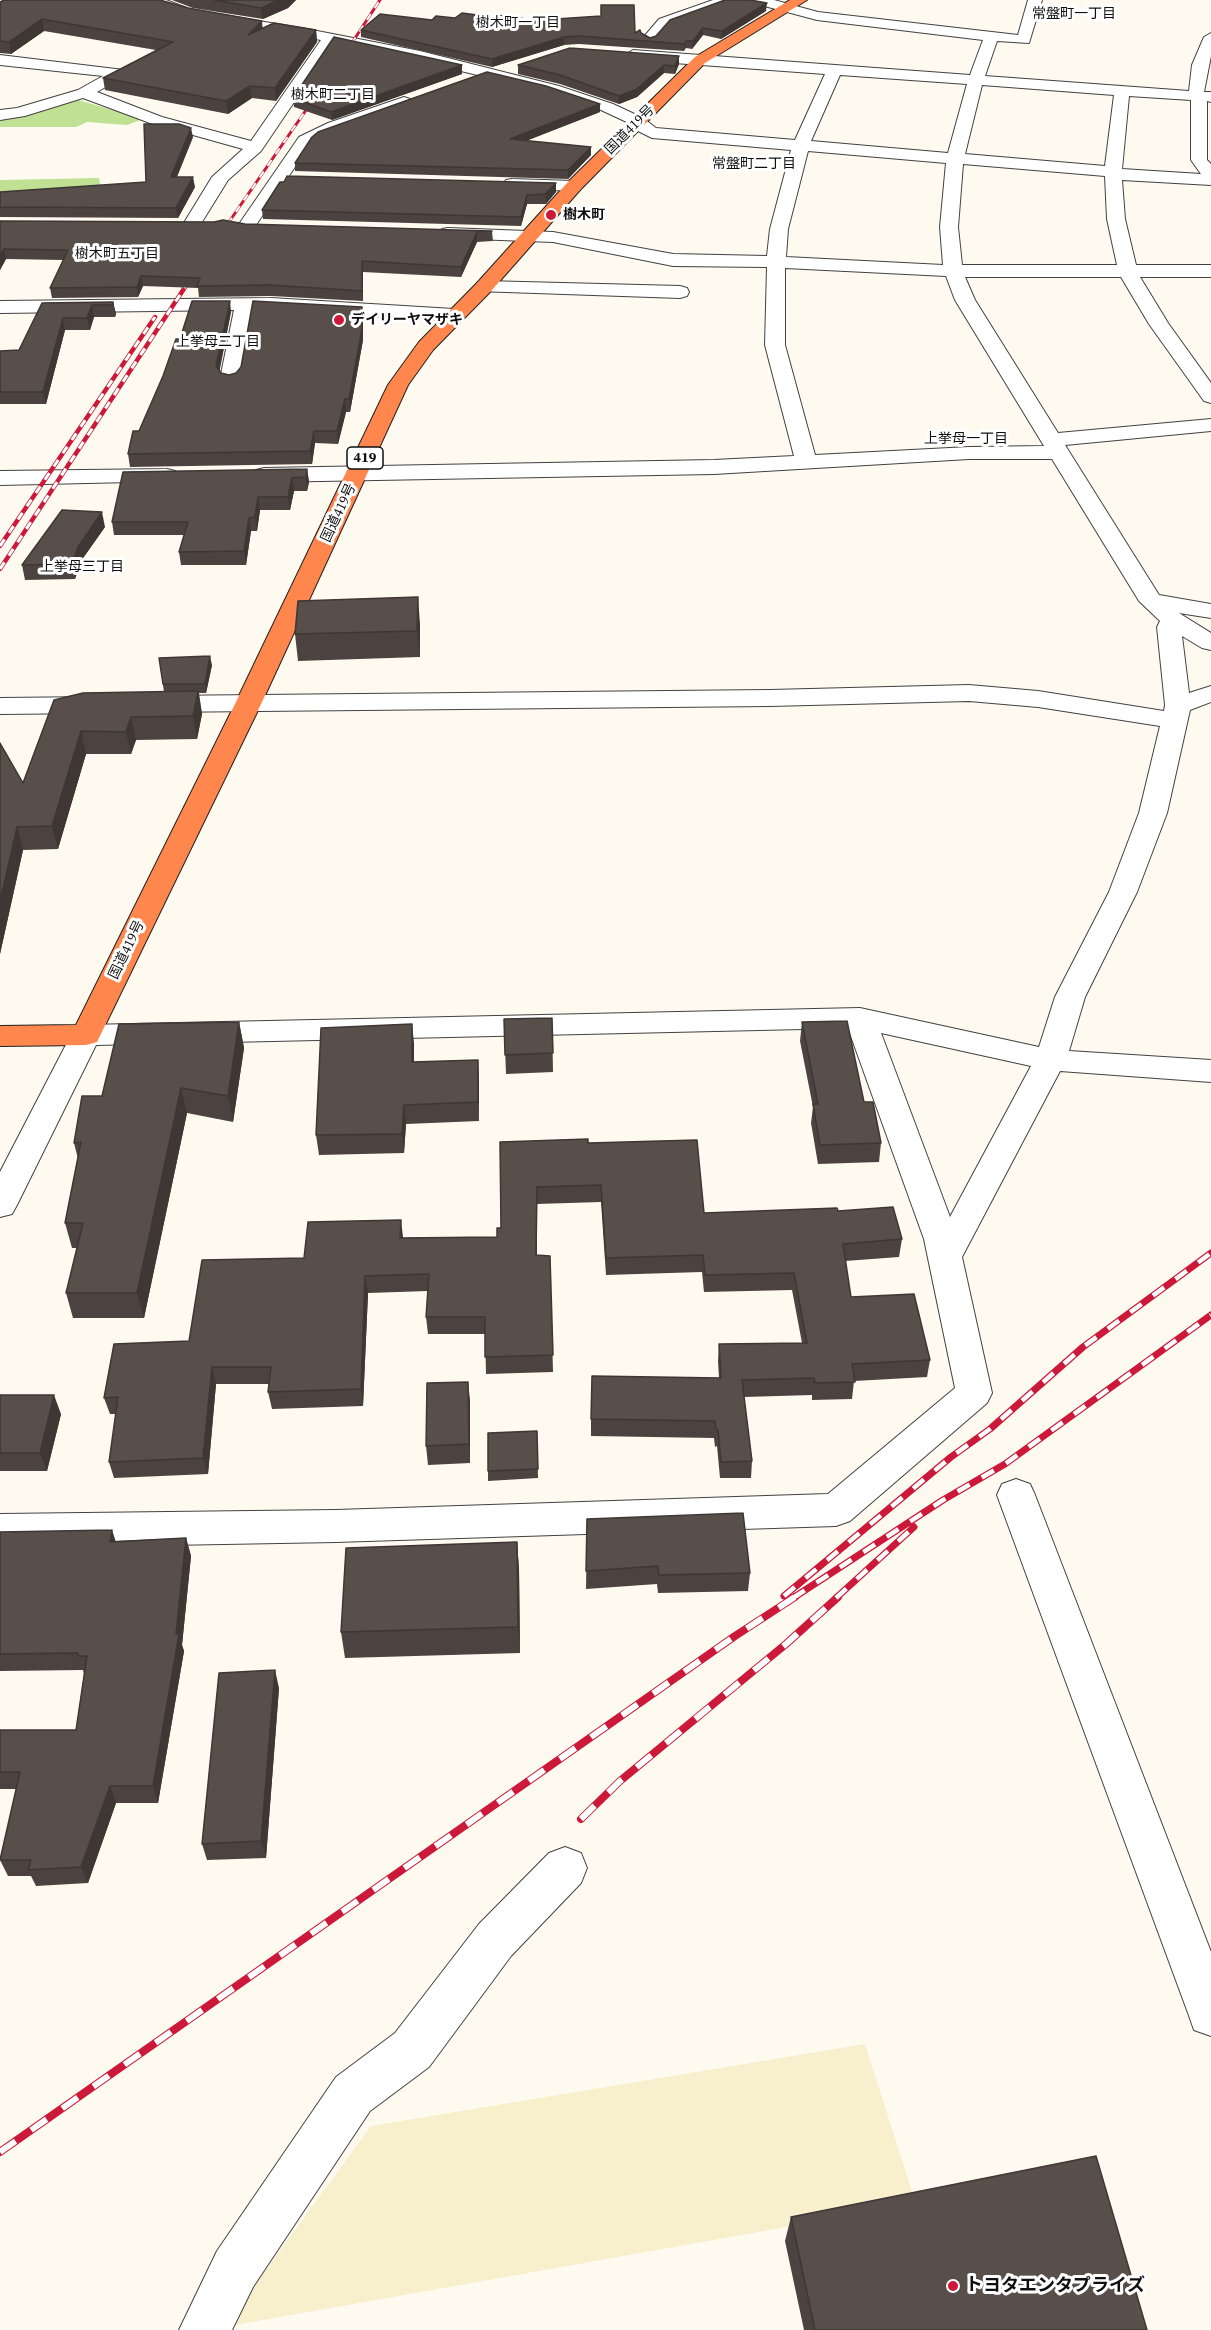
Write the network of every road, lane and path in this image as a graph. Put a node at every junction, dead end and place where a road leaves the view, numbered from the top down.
1 (159, 0) edge
2 (727, 0) edge
3 (758, 0) edge
4 (1035, 0) edge
5 (793, 4) edge
6 (991, 37) junction
7 (330, 38) junction
8 (1211, 38) edge
9 (649, 39) edge
10 (623, 53) edge
11 (0, 60) edge
12 (700, 60) junction
13 (522, 65) edge
14 (1083, 69) dead end
15 (834, 70) junction
16 (488, 74) junction
17 (976, 80) junction
18 (456, 84) edge
19 (1083, 87) junction
20 (1122, 90) junction
21 (84, 93) junction
22 (425, 95) edge
23 (1203, 96) edge
24 (0, 115) edge
25 (637, 121) junction
26 (801, 145) junction
27 (255, 147) junction
28 (955, 159) junction
29 (1113, 173) junction
30 (279, 178) junction
31 (1211, 178) edge
32 (300, 179) edge
33 (496, 184) edge
34 (573, 186) junction
35 (168, 226) edge
36 (269, 228) edge
37 (436, 232) edge
38 (531, 235) junction
39 (776, 262) junction
40 (953, 271) junction
41 (1211, 271) edge
42 (1128, 272) junction
43 (484, 287) junction
44 (680, 292) dead end
45 (245, 304) junction
46 (0, 307) edge
47 (454, 315) junction
48 (230, 379) edge
49 (1211, 397) edge
50 (1211, 425) edge
51 (1056, 446) junction
52 (806, 462) junction
53 (357, 474) junction
54 (238, 475) edge
55 (190, 476) edge
56 (0, 478) edge
57 (1151, 601) junction
58 (1211, 610) edge
59 (1173, 620) junction
60 (1211, 643) edge
61 (1211, 694) edge
62 (249, 702) junction
63 (0, 706) edge
64 (1175, 713) junction
65 (860, 1018) junction
66 (86, 1035) junction
67 (0, 1036) edge
68 (1050, 1060) junction
69 (1211, 1071) edge
70 (0, 1205) edge
71 (945, 1257) junction
72 (1016, 1495) dead end
73 (0, 1531) edge
74 (565, 1868) dead end
75 (1211, 2013) edge
76 (205, 2330) edge

1 - 7 street
2 - 9 street
3 - 5 street
4 - 6 street
5 - 6 street
5 - 12 highway, 国道419号 / 419
6 - 17 street
7 - 16 street
7 - 27 street
8 - 23 street
10 - 12 street
11 - 21 street
12 - 15 street
12 - 25 highway, 国道419号 / 419
13 - 16 street
14 - 19 street
15 - 17 street
15 - 26 street
16 - 18 street
16 - 25 street
17 - 19 street
17 - 28 street
19 - 20 street
20 - 23 street
20 - 29 street
21 - 24 street
21 - 27 street
22 - 30 street
23 - 31 street
25 - 26 street
25 - 34 highway, 国道419号 / 419
26 - 28 street
26 - 39 street
27 - 35 street
28 - 29 street
28 - 40 street
29 - 31 street
29 - 42 street
30 - 32 street
30 - 36 street
33 - 34 street
34 - 38 highway, 国道419号 / 419
37 - 38 street
38 - 39 street
38 - 43 highway, 国道419号 / 419
39 - 40 street
39 - 52 street
40 - 42 street
40 - 51 street
41 - 42 street
42 - 49 street
43 - 44 street
43 - 47 highway, 国道419号 / 419
45 - 46 street
45 - 47 street
45 - 48 street
47 - 53 highway, 国道419号 / 419
50 - 51 street
51 - 52 street
51 - 57 street
52 - 53 street
53 - 54 street
53 - 62 highway, 国道419号 / 419
55 - 56 street
57 - 58 street
57 - 59 street
59 - 60 street
59 - 64 street
61 - 64 street
62 - 63 street
62 - 64 street
62 - 66 highway, 国道419号 / 419
64 - 68 street
65 - 66 street
65 - 68 street
65 - 71 street
66 - 67 highway
66 - 70 street
68 - 69 street
68 - 71 street
71 - 73 street
72 - 75 street
74 - 76 street

